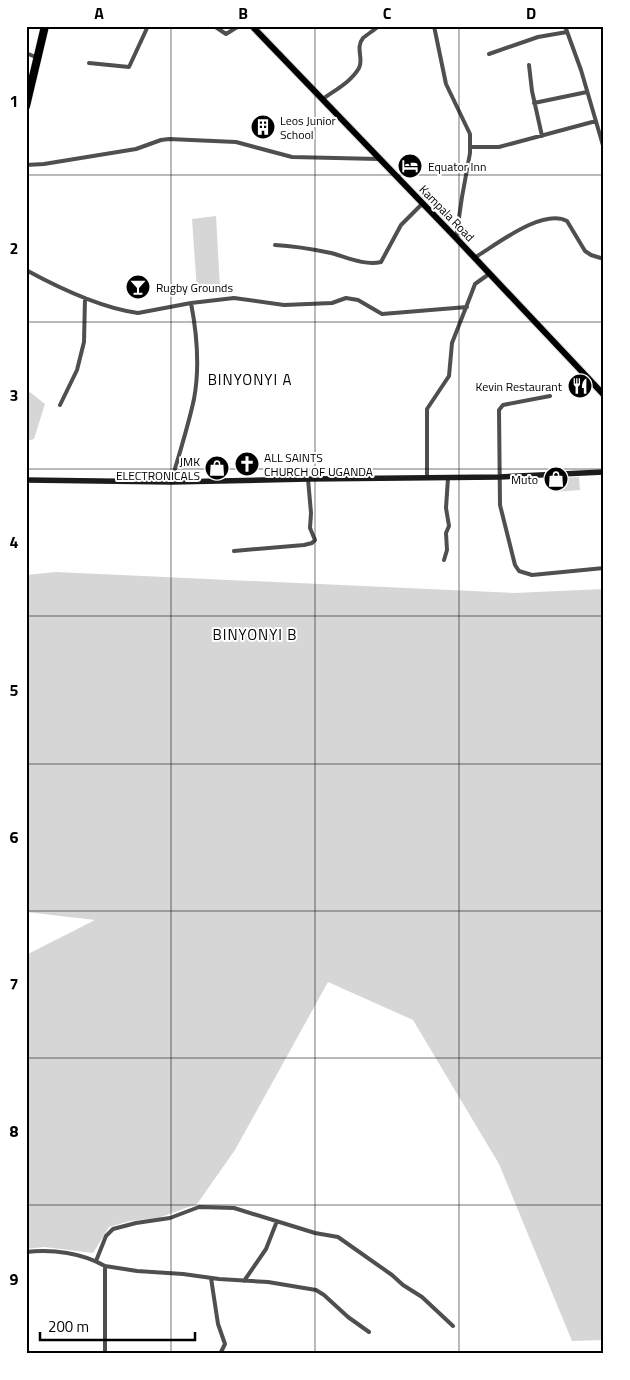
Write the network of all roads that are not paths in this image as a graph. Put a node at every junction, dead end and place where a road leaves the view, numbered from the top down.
1 (45, 26) edge
2 (148, 26) edge
3 (214, 26) edge
4 (239, 26) edge
5 (252, 26) edge
6 (379, 26) edge
7 (434, 26) edge
8 (565, 26) edge
9 (567, 32) junction
10 (26, 53) edge
11 (489, 54) dead end
12 (38, 58) junction
13 (89, 63) dead end
14 (529, 65) dead end
15 (588, 92) junction
16 (323, 99) junction
17 (534, 103) junction
18 (26, 106) edge
19 (596, 121) junction
20 (542, 136) junction
21 (470, 147) junction
22 (604, 149) edge
23 (379, 159) junction
24 (26, 165) edge
25 (422, 204) junction
26 (456, 238) junction
27 (275, 245) dead end
28 (474, 258) junction
29 (604, 259) edge
30 (26, 270) edge
31 (604, 270) edge
32 (489, 274) junction
33 (604, 292) edge
34 (85, 298) junction
35 (190, 302) junction
36 (466, 307) junction
37 (550, 396) dead end
38 (604, 396) edge
39 (60, 405) dead end
40 (604, 472) edge
41 (500, 477) junction
42 (427, 478) junction
43 (448, 478) junction
44 (308, 479) junction
45 (26, 480) edge
46 (171, 482) junction
47 (234, 551) dead end
48 (444, 560) dead end
49 (604, 568) edge
50 (277, 1221) junction
51 (26, 1252) edge
52 (96, 1261) junction
53 (105, 1266) junction
54 (211, 1278) junction
55 (244, 1281) junction
56 (453, 1326) dead end
57 (370, 1332) dead end
58 (105, 1354) edge
59 (220, 1354) edge

1 - 12 highway
2 - 13 street
3 - 4 street
5 - 16 main road, Kampala Road
6 - 16 street
7 - 21 street
8 - 9 street
9 - 11 street
9 - 15 street
10 - 12 street
12 - 18 highway
14 - 17 street
15 - 17 street
15 - 19 street
16 - 23 main road, Kampala Road
17 - 20 street
19 - 20 street
19 - 22 street
20 - 21 street
21 - 26 street
23 - 24 street
23 - 25 main road, Kampala Road
25 - 26 main road, Kampala Road
25 - 27 street
26 - 28 main road, Kampala Road
28 - 29 street
28 - 32 main road, Kampala Road
30 - 34 street
31 - 33 street
32 - 36 street
32 - 38 main road, Kampala Road
34 - 35 street
34 - 39 street
35 - 36 street
35 - 46 street
36 - 42 street
37 - 41 street
40 - 41 main road
41 - 43 main road
41 - 49 street
42 - 43 main road
42 - 44 main road
43 - 48 street
44 - 46 main road
44 - 47 street
45 - 46 main road
50 - 52 street
50 - 55 street
50 - 56 street
51 - 52 street
52 - 53 street
53 - 54 street
53 - 58 street
54 - 55 street
54 - 59 street
55 - 57 street

